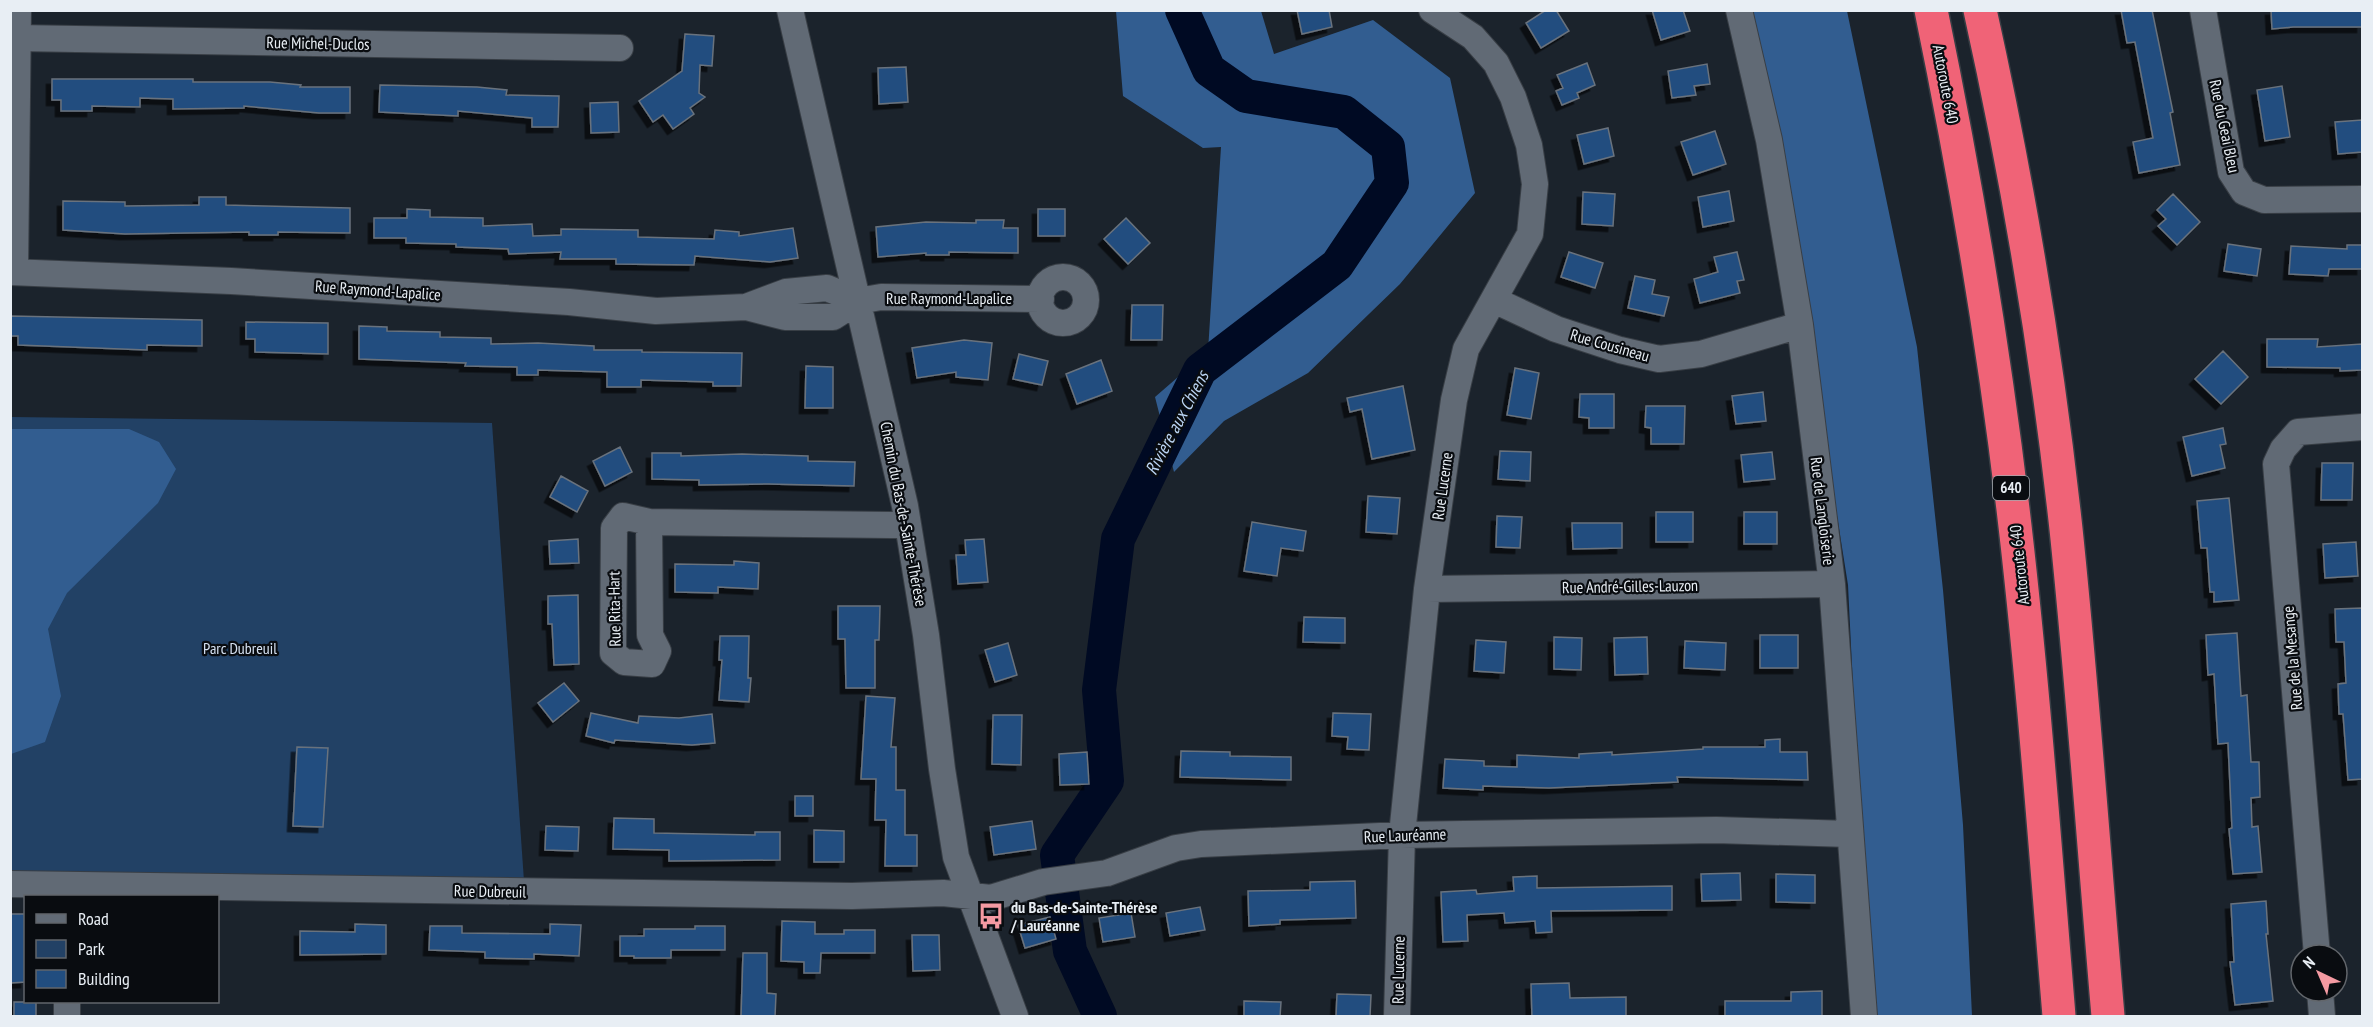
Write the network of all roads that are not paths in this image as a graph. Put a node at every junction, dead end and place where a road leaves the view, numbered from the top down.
1 (18, 10) edge
2 (790, 10) edge
3 (1432, 10) edge
4 (1739, 10) edge
5 (1931, 10) edge
6 (1980, 10) edge
7 (2203, 10) edge
8 (17, 38) junction
9 (620, 48) dead end
10 (2362, 199) edge
11 (13, 272) edge
12 (1041, 299) dead end
13 (1494, 300) junction
14 (858, 301) junction
15 (1800, 326) junction
16 (2362, 427) edge
17 (649, 522) junction
18 (908, 523) junction
19 (1832, 584) junction
20 (1427, 589) junction
21 (1849, 834) junction
22 (1402, 835) junction
23 (10, 884) edge
24 (68, 891) edge
25 (970, 895) junction
26 (2316, 943) edge
27 (1015, 1017) edge
28 (1397, 1017) edge
29 (1864, 1017) edge
30 (2059, 1017) edge
31 (2108, 1017) edge

1 - 8 street
2 - 14 street, Chemin du Bas-de-Sainte-Thérèse
3 - 13 street, Rue Lucerne
4 - 15 street, Rue de Langloiserie
5 - 30 highway, Autoroute 640 / 640
6 - 31 highway
7 - 10 street, Rue du Geai Bleu
8 - 9 street, Rue Michel-Duclos
8 - 11 street
11 - 14 street, Rue Raymond-Lapalice
12 - 14 street, Rue Raymond-Lapalice
13 - 15 street, Rue Cousineau
13 - 20 street, Rue Lucerne
14 - 18 street, Chemin du Bas-de-Sainte-Thérèse
15 - 19 street, Rue de Langloiserie
16 - 26 street, Rue de la Mesange
17 - 17 street, Rue Rita-Hart
17 - 18 street, Rue Rita-Hart
18 - 25 street, Chemin du Bas-de-Sainte-Thérèse
19 - 20 street, Rue André-Gilles-Lauzon
19 - 21 street, Rue de Langloiserie
20 - 22 street, Rue Lucerne
21 - 22 street, Rue Lauréanne
21 - 29 street, Rue de Langloiserie
22 - 25 street, Rue Lauréanne
22 - 28 street, Rue Lucerne
23 - 24 street, Rue Dubreuil
24 - 25 street, Rue Dubreuil
25 - 27 street, Chemin du Bas-de-Sainte-Thérèse

